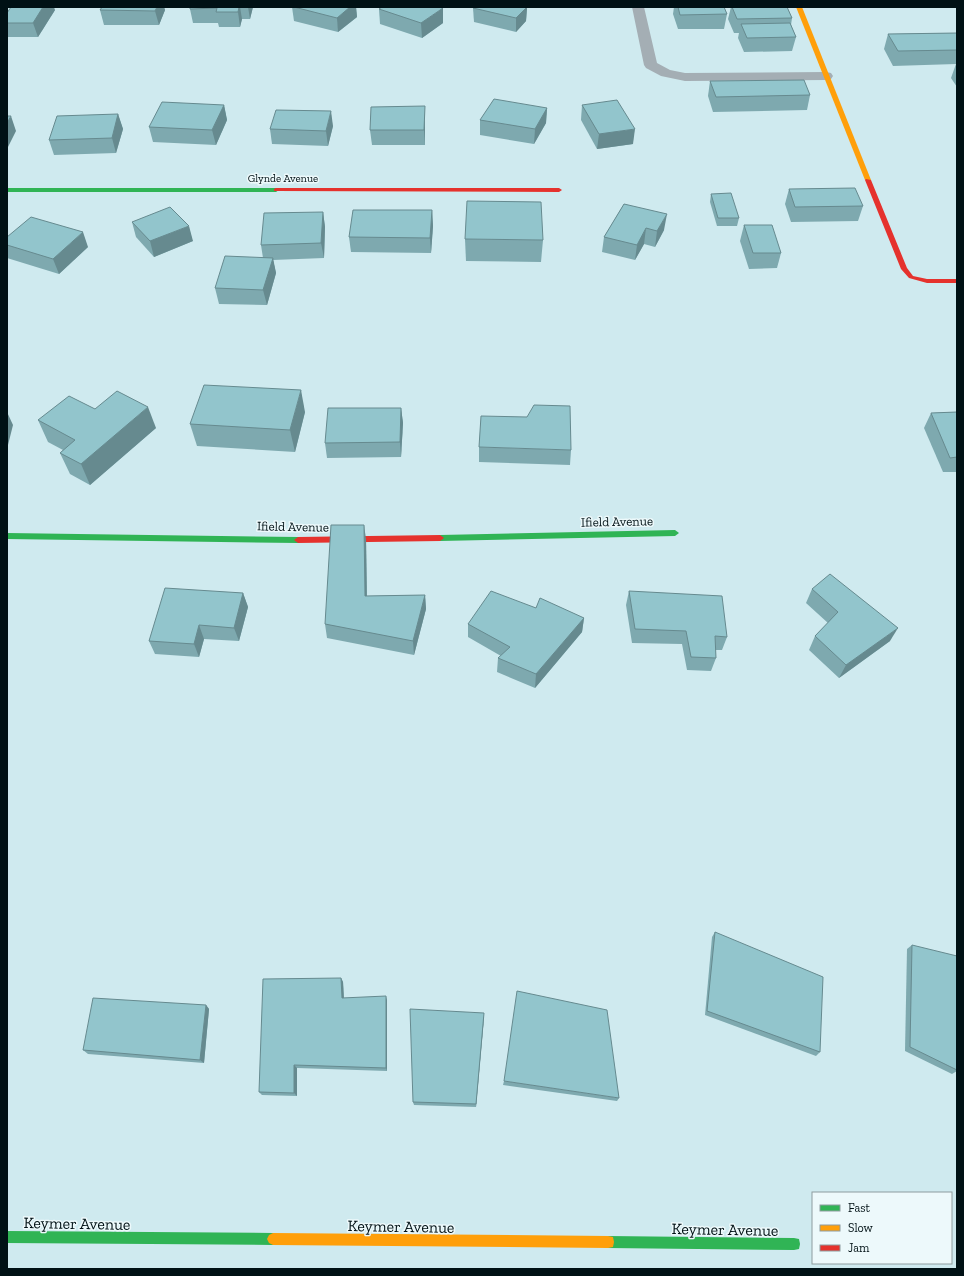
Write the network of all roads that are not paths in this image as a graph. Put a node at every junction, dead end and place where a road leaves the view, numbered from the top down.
1 (638, 7) edge
2 (799, 7) edge
3 (826, 76) junction
4 (7, 190) edge
5 (559, 190) dead end
6 (957, 281) edge
7 (675, 533) dead end
8 (7, 536) edge
9 (7, 1237) edge
10 (794, 1244) dead end

1 - 3 street
2 - 3 street
3 - 6 street
4 - 5 street, Glynde Avenue
7 - 8 street, Ifield Avenue
9 - 10 street, Keymer Avenue

